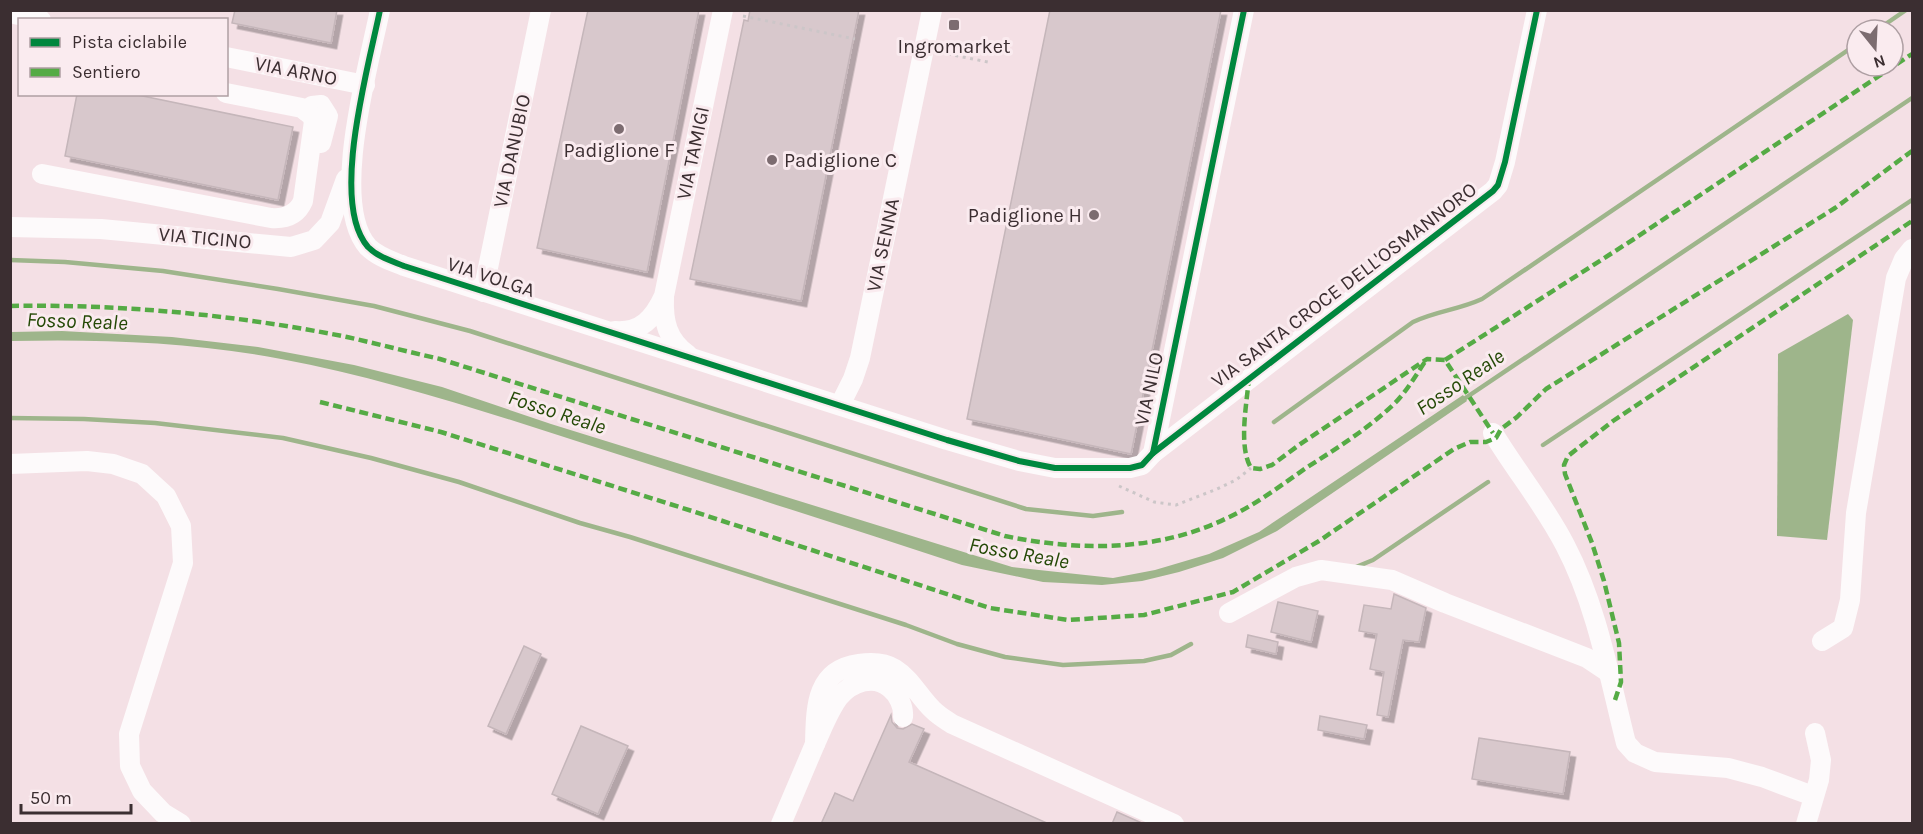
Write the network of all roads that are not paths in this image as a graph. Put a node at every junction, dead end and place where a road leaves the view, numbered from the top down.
1 (380, 10) edge
2 (541, 10) edge
3 (723, 10) edge
4 (932, 10) edge
5 (1244, 10) edge
6 (1537, 10) edge
7 (10, 13) edge
8 (32, 18) edge
9 (228, 57) edge
10 (364, 84) junction
11 (228, 93) edge
12 (306, 111) junction
13 (318, 150) dead end
14 (350, 165) junction
15 (42, 174) dead end
16 (10, 227) edge
17 (1912, 249) edge
18 (483, 292) junction
19 (664, 296) junction
20 (604, 330) junction
21 (693, 358) junction
22 (840, 405) junction
23 (1493, 432) dead end
24 (1153, 453) junction
25 (10, 464) edge
26 (1229, 613) dead end
27 (1822, 640) dead end
28 (1608, 672) junction
29 (903, 717) dead end
30 (1815, 733) dead end
31 (814, 744) junction
32 (1816, 788) junction
33 (181, 824) edge
34 (781, 824) edge
35 (1174, 824) edge
36 (1806, 824) edge

1 - 10 street, VIA VOLGA
2 - 18 street, VIA DANUBIO
3 - 19 street, VIA TAMIGI
4 - 22 street, VIA SENNA
5 - 24 street, VIA NILO
6 - 24 street, VIA SANTA CROCE DELL'OSMANNORO
7 - 8 street
9 - 10 street, VIA ARNO
10 - 14 street, VIA VOLGA
11 - 12 street
12 - 13 street
12 - 15 street
14 - 16 street, VIA TICINO
14 - 18 street, VIA VOLGA
17 - 27 street
18 - 20 street, VIA VOLGA
19 - 20 street, VIA TAMIGI
19 - 21 street, VIA TAMIGI
20 - 21 street, VIA VOLGA
21 - 22 street, VIA VOLGA
22 - 24 street, VIA NILO
23 - 28 street
25 - 33 street
26 - 28 street
28 - 32 street
29 - 31 street
30 - 32 street
31 - 34 street
31 - 35 street
32 - 36 street

